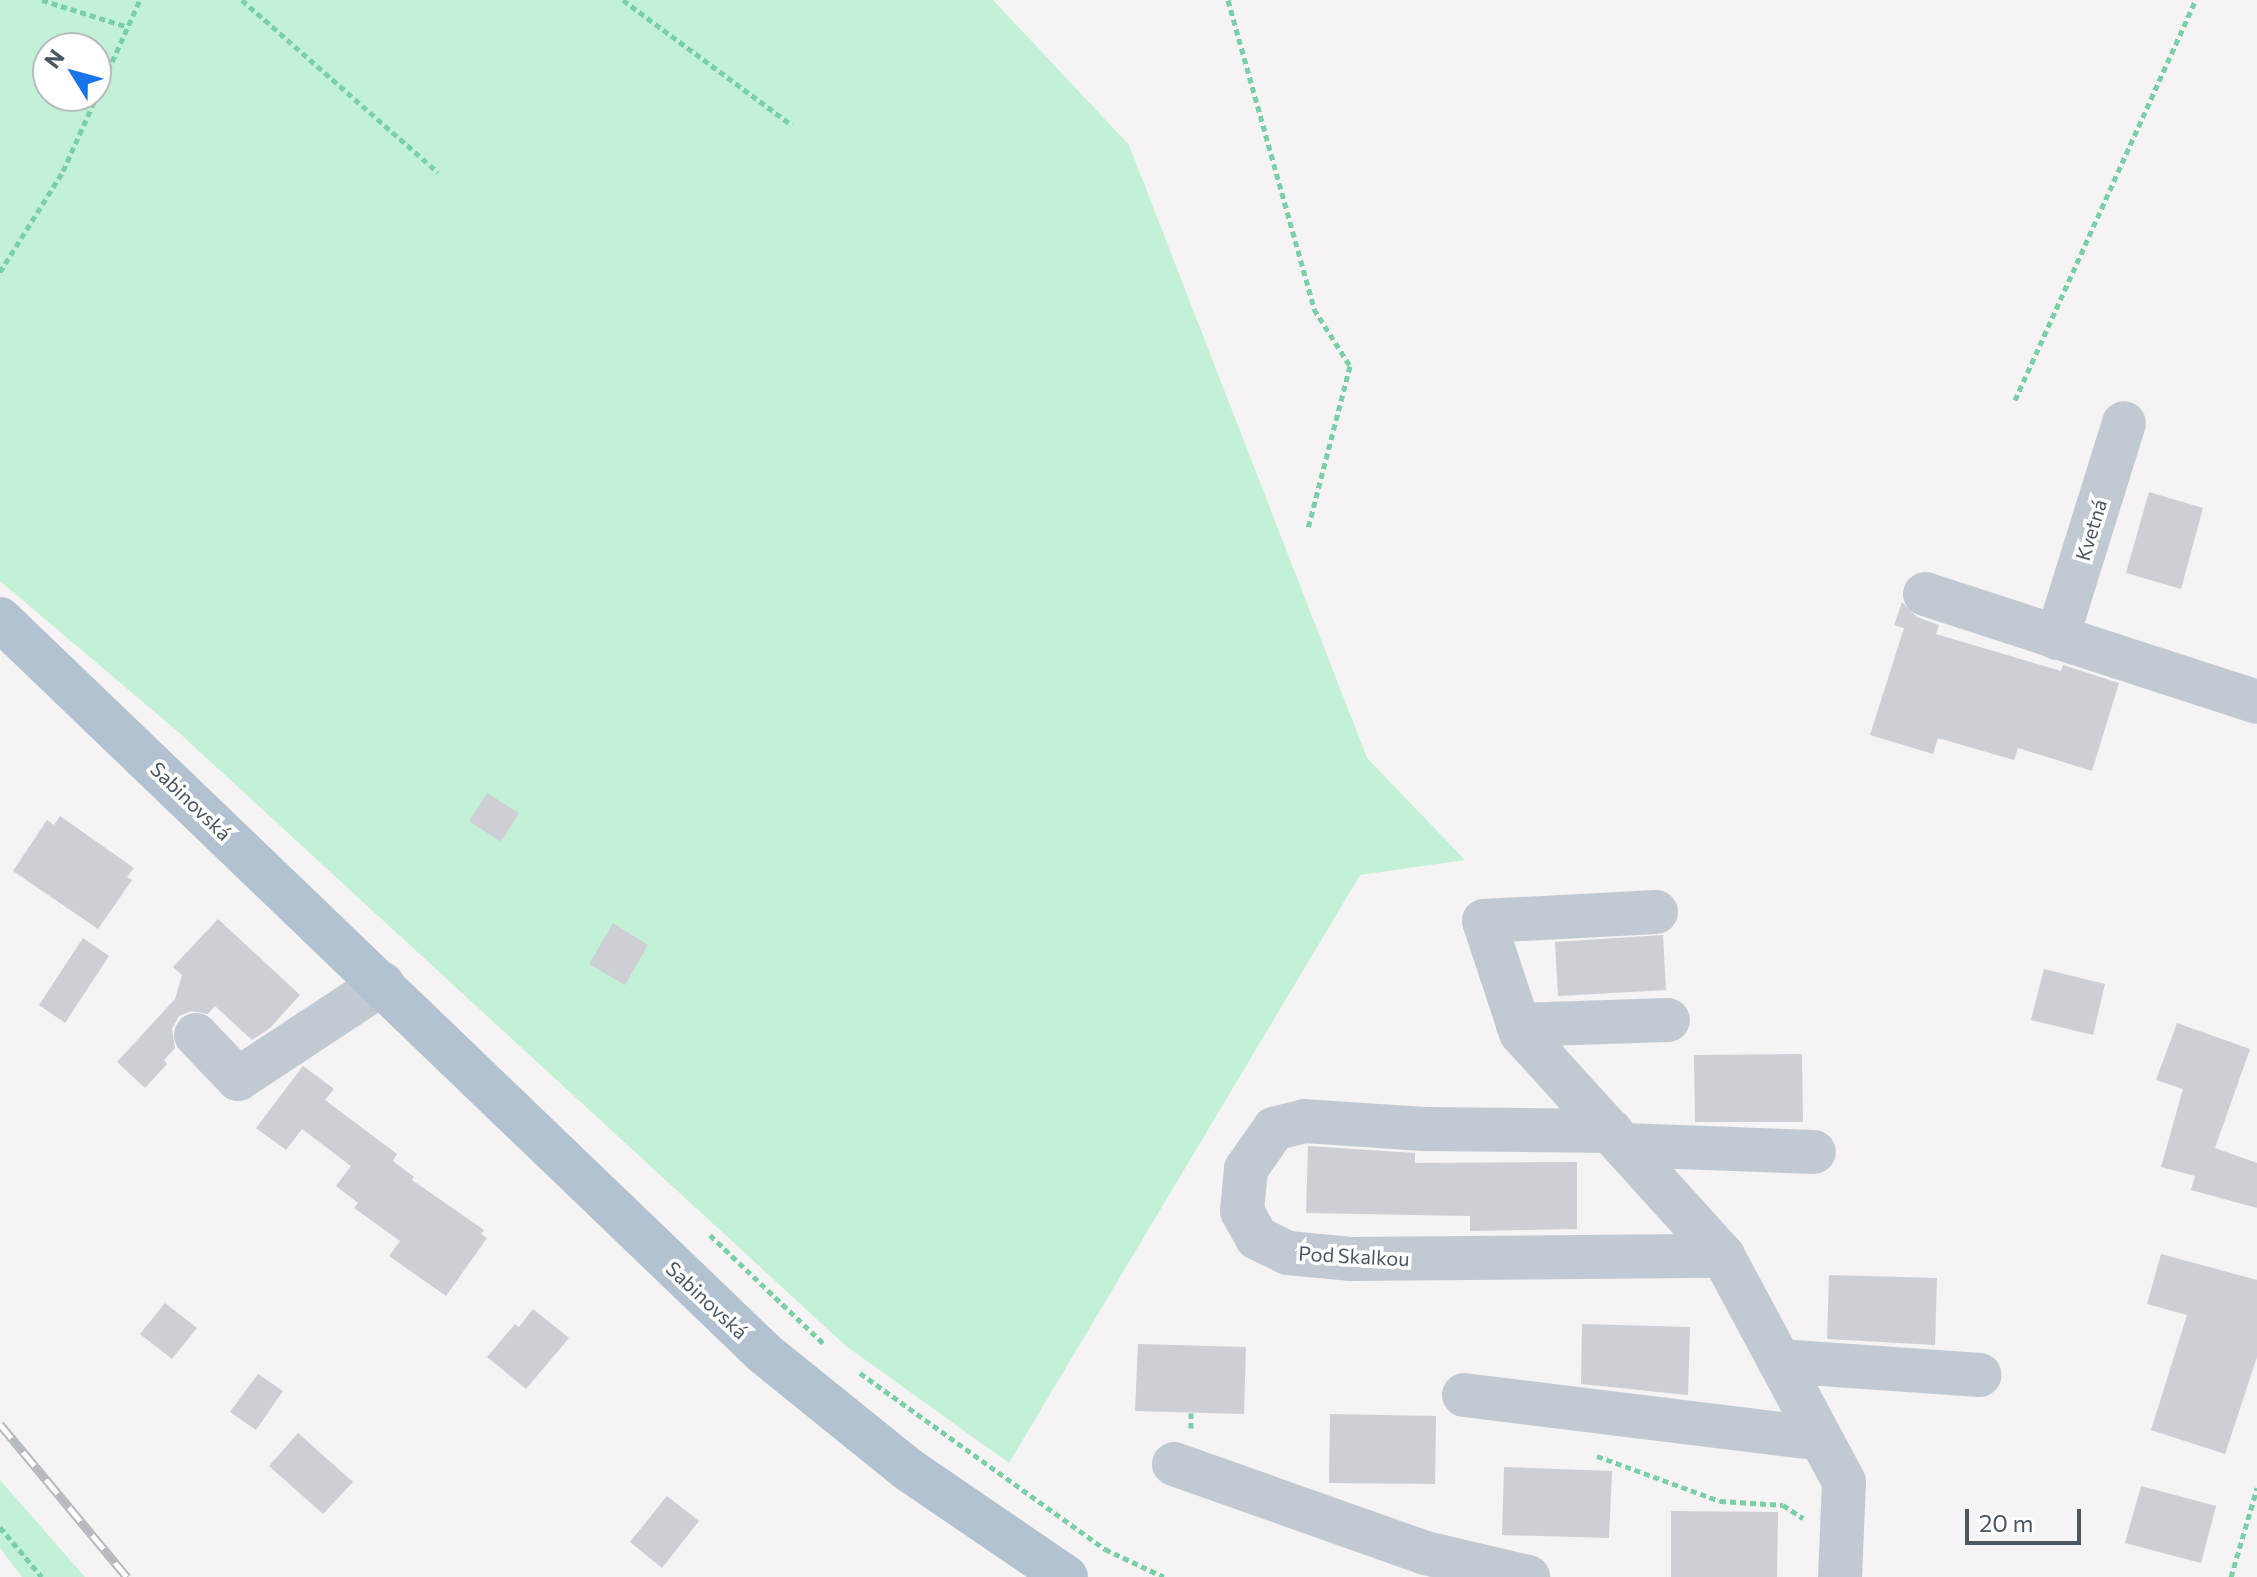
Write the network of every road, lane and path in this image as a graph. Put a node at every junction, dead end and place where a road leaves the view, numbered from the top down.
1 (42, 0) edge
2 (140, 0) edge
3 (242, 0) edge
4 (623, 0) edge
5 (1228, 0) edge
6 (2196, 0) edge
7 (128, 27) junction
8 (792, 125) dead end
9 (438, 172) dead end
10 (0, 272) edge
11 (2015, 400) dead end
12 (2124, 423) dead end
13 (1308, 528) dead end
14 (1925, 594) dead end
15 (0, 619) edge
16 (2057, 638) junction
17 (2257, 702) edge
18 (1656, 912) dead end
19 (382, 984) junction
20 (1668, 1020) dead end
21 (1518, 1025) junction
22 (196, 1035) dead end
23 (1618, 1138) junction
24 (1814, 1152) dead end
25 (710, 1235) dead end
26 (1723, 1256) junction
27 (827, 1347) dead end
28 (1779, 1361) junction
29 (850, 1366) dead end
30 (1980, 1375) dead end
31 (1464, 1395) dead end
32 (1820, 1439) junction
33 (1593, 1454) dead end
34 (1174, 1464) dead end
35 (2257, 1488) edge
36 (0, 1527) edge
37 (1842, 1562) edge
38 (42, 1577) edge
39 (1066, 1577) edge
40 (1164, 1577) edge
41 (1528, 1577) edge
42 (2231, 1577) edge

1 - 7 path
2 - 7 path
3 - 9 path
4 - 8 path
5 - 13 path
6 - 11 path
7 - 10 path
12 - 16 street, Kvetná
14 - 16 street
15 - 19 main road, Sabinovská
16 - 17 street
18 - 21 street
19 - 22 street
19 - 39 main road, Sabinovská
20 - 21 street
21 - 23 street
23 - 24 street, Pod Skalkou
23 - 26 street
23 - 26 street, Pod Skalkou
25 - 27 path
26 - 28 street
28 - 30 street
28 - 32 street
29 - 40 path
31 - 32 street
32 - 37 street
33 - 37 path
34 - 41 street
35 - 42 path
36 - 38 path

